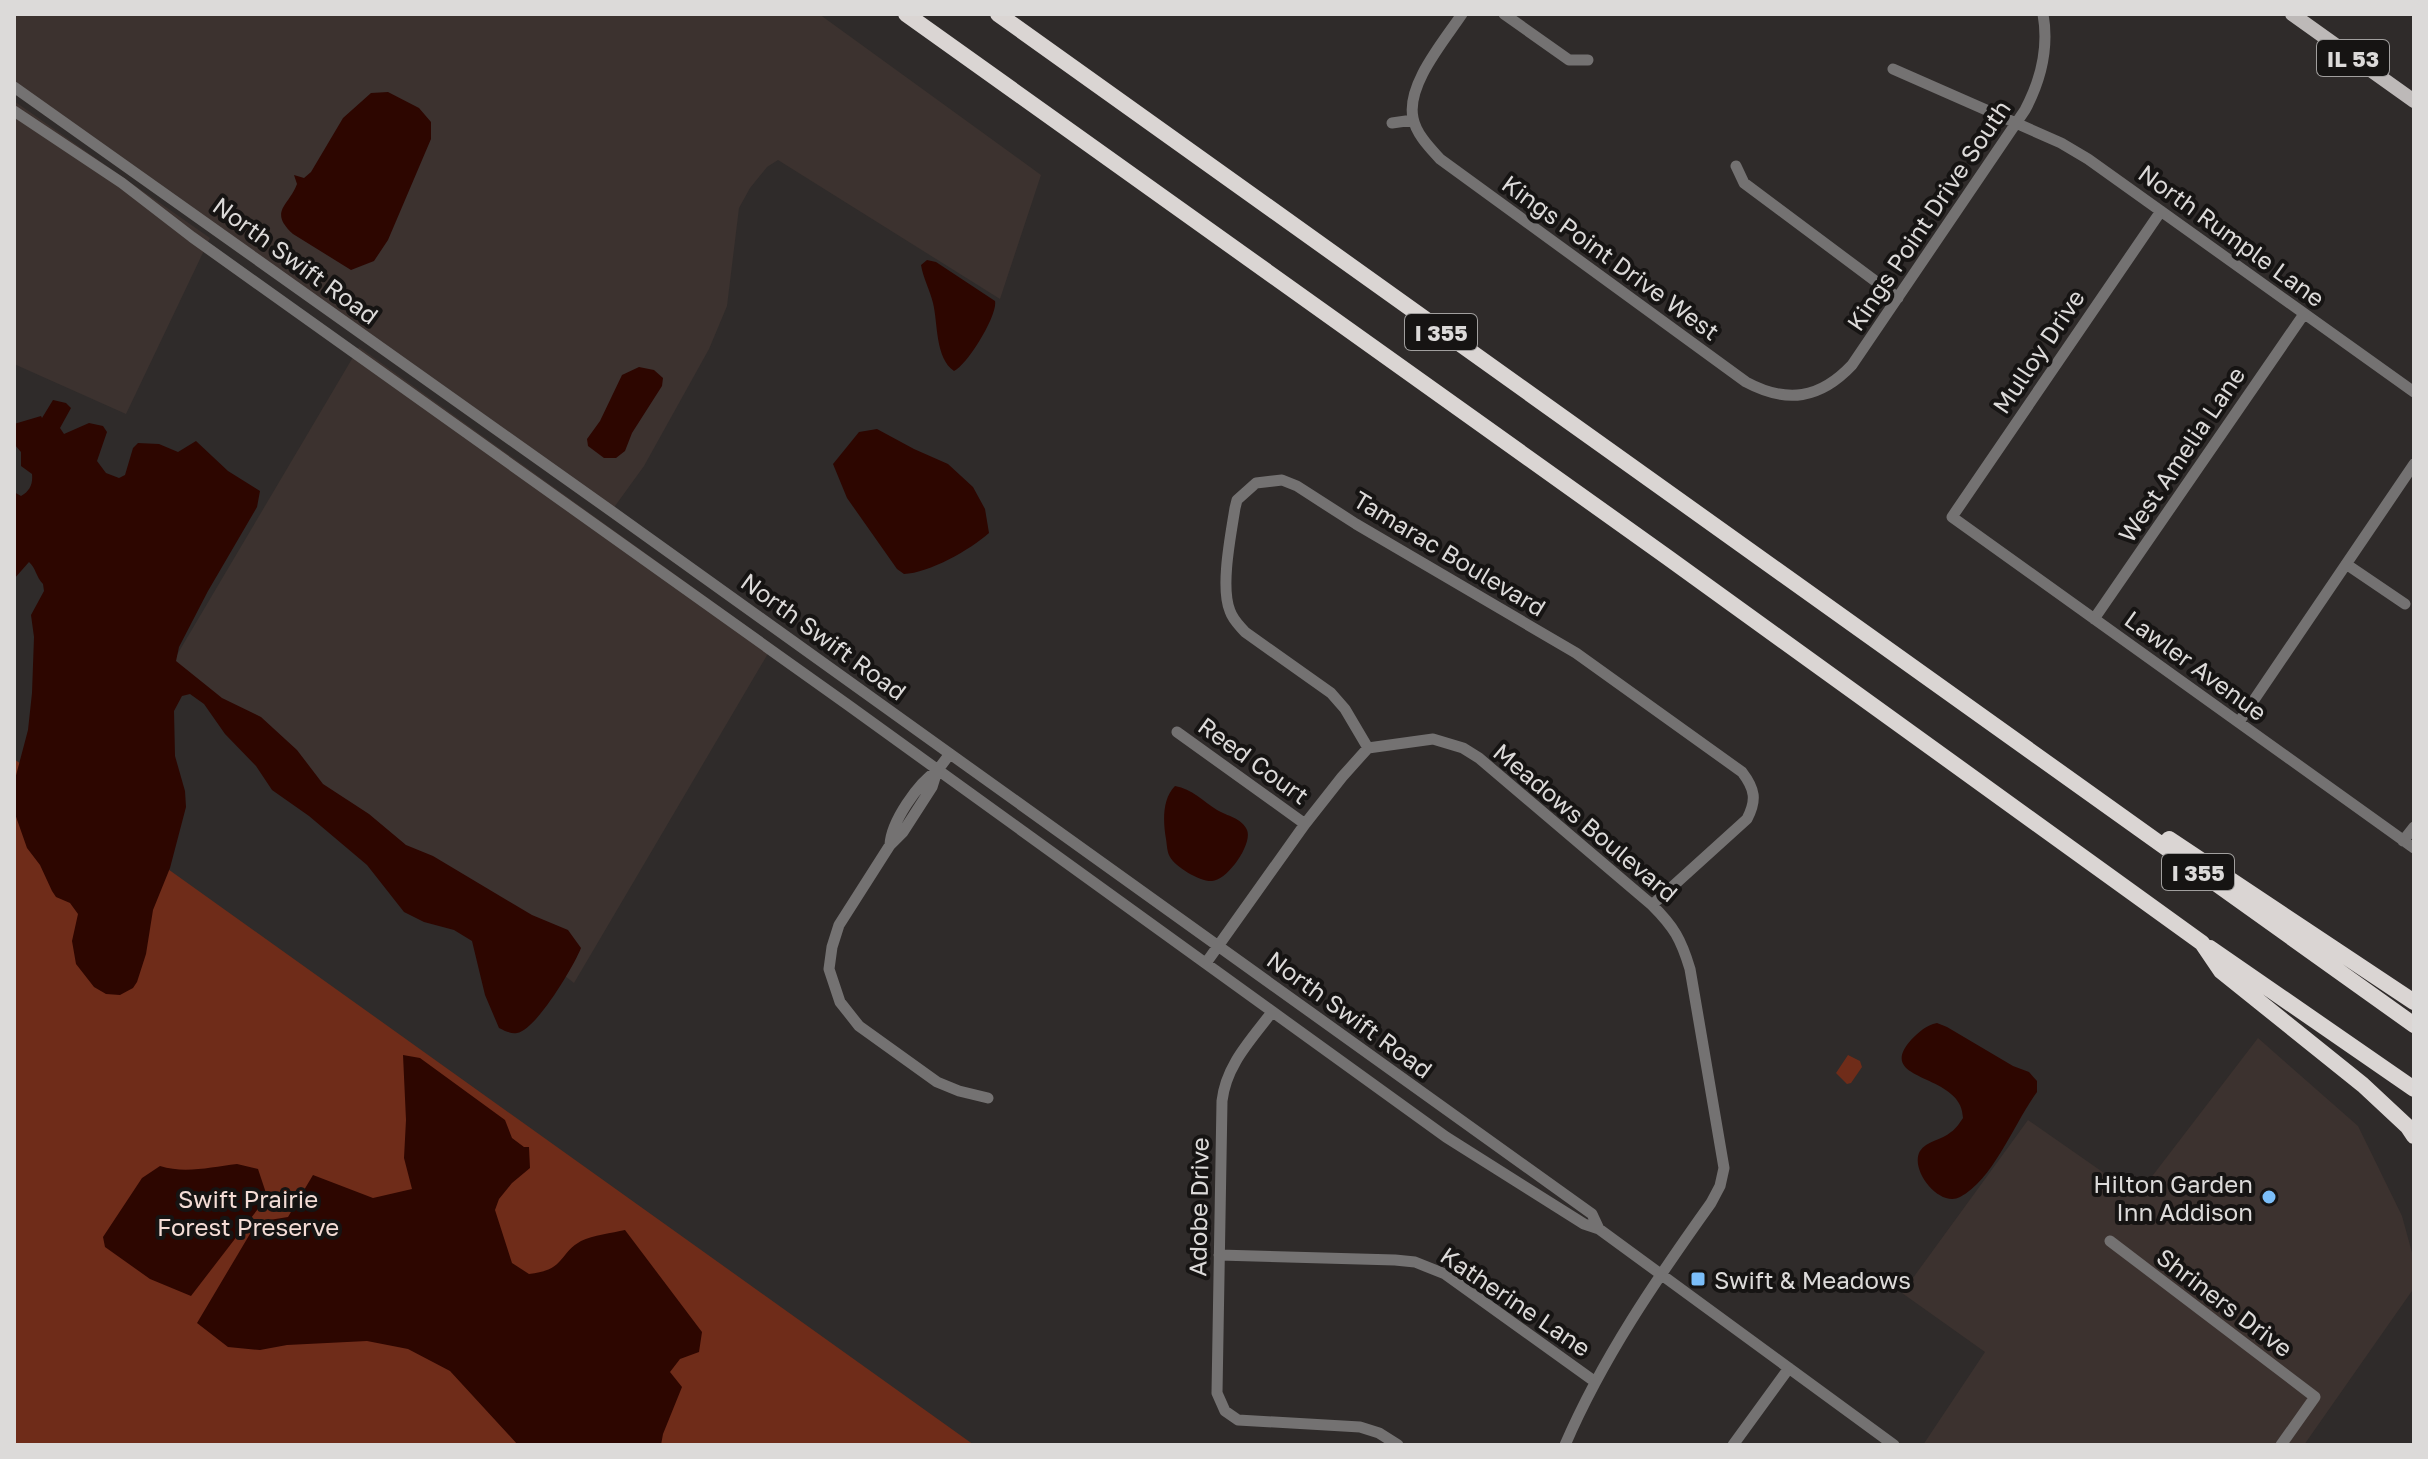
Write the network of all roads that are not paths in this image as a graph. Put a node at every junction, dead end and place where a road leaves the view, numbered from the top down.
1 (906, 14) edge
2 (998, 14) edge
3 (1012, 14) edge
4 (1462, 14) edge
5 (1504, 14) edge
6 (2043, 14) edge
7 (2292, 14) edge
8 (1588, 60) dead end
9 (1893, 69) dead end
10 (1089, 78) junction
11 (14, 87) edge
12 (2414, 101) edge
13 (14, 111) edge
14 (1413, 120) junction
15 (1392, 123) dead end
16 (2017, 123) junction
17 (1736, 166) dead end
18 (2161, 211) junction
19 (1898, 298) junction
20 (2304, 314) junction
21 (2414, 392) edge
22 (1805, 396) junction
23 (1805, 410) dead end
24 (2414, 464) edge
25 (1952, 517) joint
26 (2346, 564) junction
27 (2405, 604) dead end
28 (2094, 619) junction
29 (1982, 718) junction
30 (2239, 722) junction
31 (1177, 732) dead end
32 (1368, 748) junction
33 (949, 755) junction
34 (937, 771) junction
35 (1305, 824) junction
36 (2414, 827) edge
37 (2403, 841) junction
38 (2414, 848) edge
39 (1652, 905) junction
40 (2202, 943) junction
41 (1218, 947) junction
42 (1206, 963) junction
43 (2414, 1002) edge
44 (1272, 1012) junction
45 (2414, 1025) edge
46 (2414, 1089) edge
47 (988, 1098) dead end
48 (2414, 1136) edge
49 (1599, 1229) junction
50 (2110, 1241) dead end
51 (1219, 1255) junction
52 (1661, 1275) junction
53 (1789, 1368) junction
54 (1594, 1381) junction
55 (1398, 1445) edge
56 (1565, 1445) edge
57 (1733, 1445) edge
58 (1894, 1445) edge
59 (2281, 1445) edge

1 - 40 highway, I 355
2 - 10 highway, I 355
3 - 10 highway
4 - 14 street
5 - 8 street
6 - 16 street, Kings Point Drive South
7 - 12 main road, IL 53
9 - 16 street, North Rumple Lane
10 - 29 highway, I 355
11 - 33 street, North Swift Road
13 - 34 street, North Swift Road
14 - 15 street
14 - 22 street, Kings Point Drive West
16 - 18 street, North Rumple Lane
16 - 19 street, Kings Point Drive South
17 - 19 street
18 - 20 street, North Rumple Lane
18 - 25 street, Mulloy Drive
19 - 22 street, Kings Point Drive South
20 - 21 street, North Rumple Lane
20 - 28 street, West Amelia Lane
22 - 23 street
24 - 26 street
25 - 28 street, Lawler Avenue
26 - 27 street
26 - 30 street
28 - 30 street, Lawler Avenue
29 - 43 highway
29 - 45 highway, I 355
30 - 37 street, Lawler Avenue
31 - 35 street, Reed Court
32 - 35 street
32 - 39 street, Meadows Boulevard
32 - 39 street, Tamarac Boulevard
33 - 34 street
33 - 41 street, North Swift Road
34 - 42 street, North Swift Road
34 - 47 street
35 - 41 street
36 - 37 street
37 - 38 street, Lawler Avenue
39 - 52 street, Meadows Boulevard
40 - 46 highway, I 355
40 - 48 highway
41 - 42 street
41 - 49 street, North Swift Road
42 - 44 street, North Swift Road
44 - 49 street, North Swift Road
44 - 51 street, Adobe Drive
49 - 52 street, North Swift Road
50 - 59 street, Shriners Drive
51 - 54 street, Katherine Lane
51 - 55 street, Adobe Drive
52 - 53 street, North Swift Road
52 - 54 street, Meadows Boulevard
53 - 57 street
53 - 58 street, North Swift Road
54 - 56 street, Meadows Boulevard

